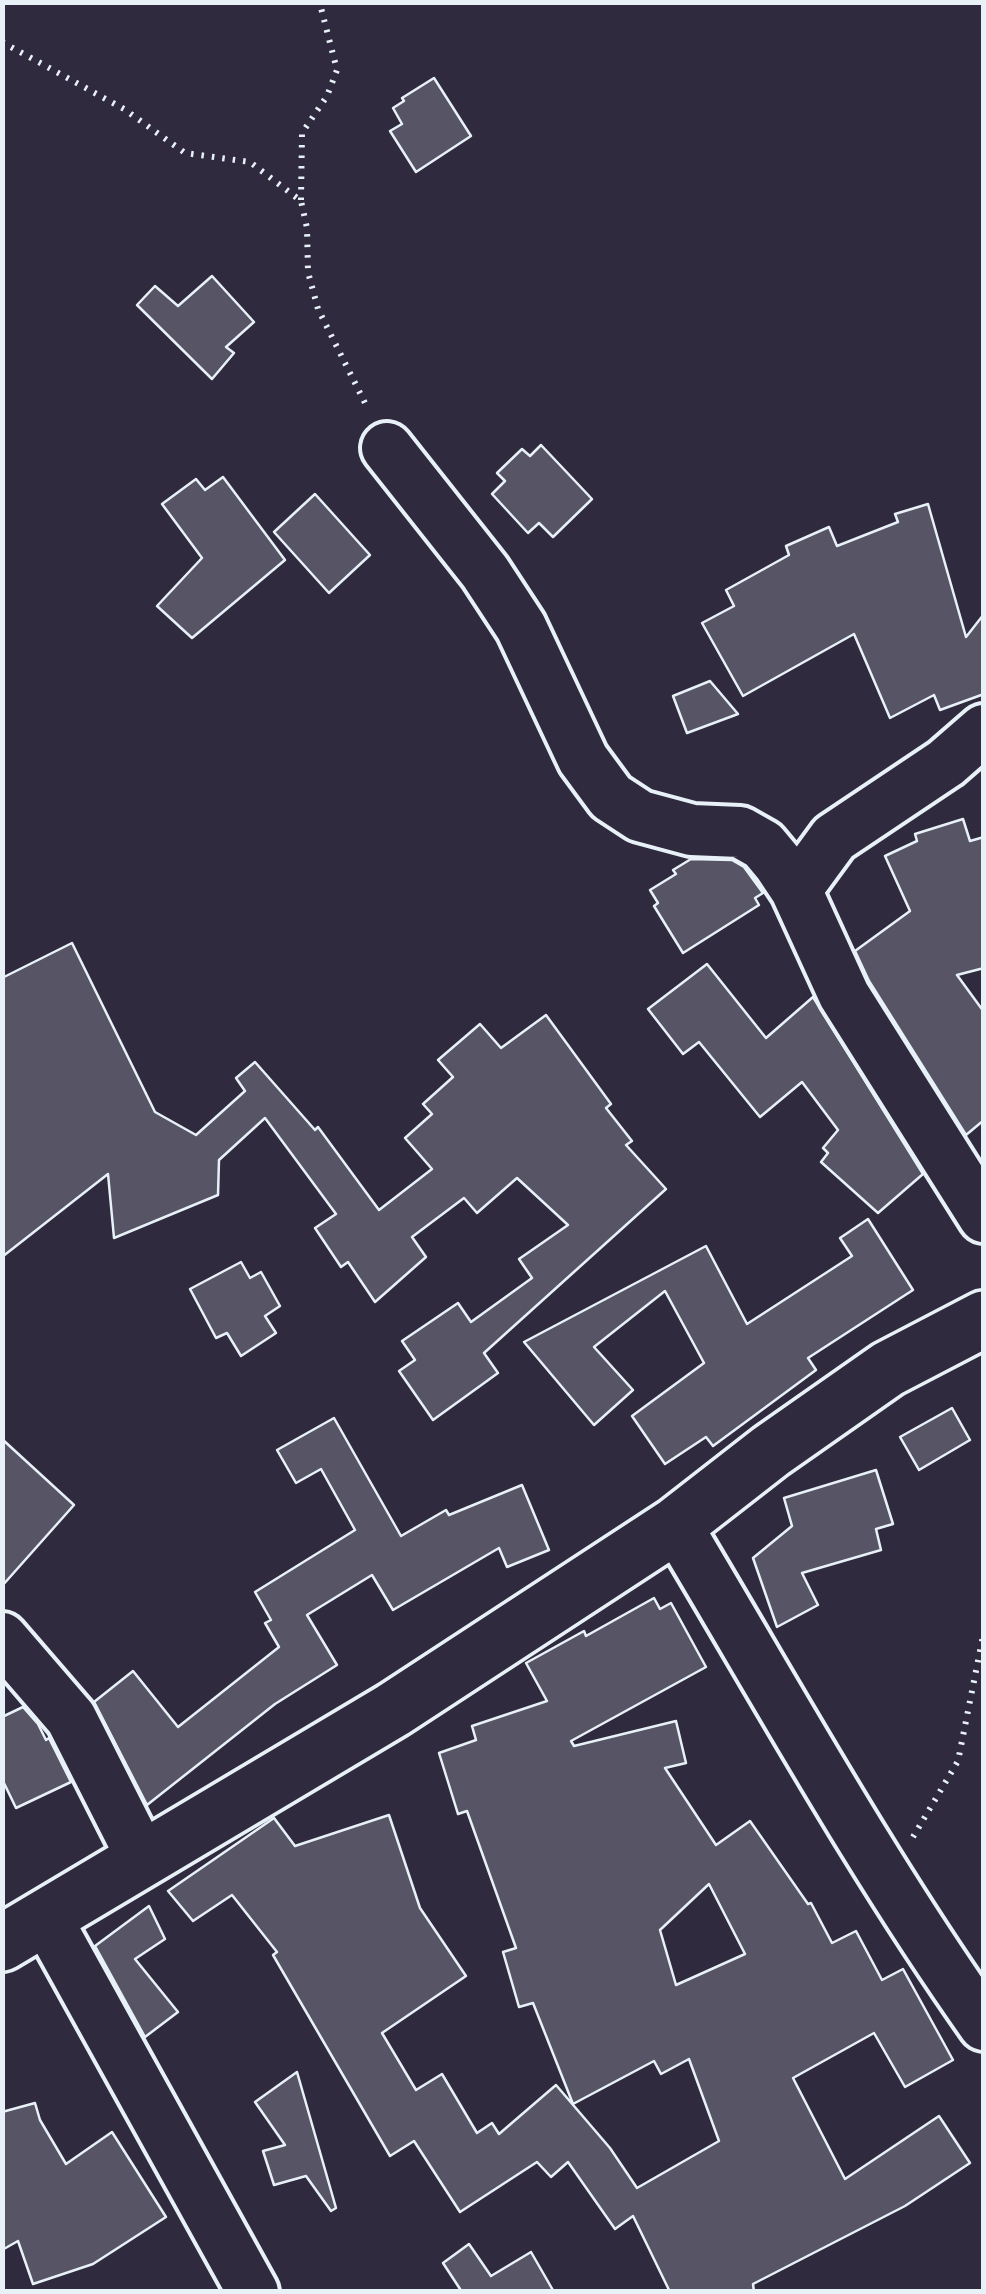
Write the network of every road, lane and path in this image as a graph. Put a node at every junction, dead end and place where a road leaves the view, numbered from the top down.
1 (320, 4) edge
2 (2, 42) edge
3 (301, 201) junction
4 (387, 448) joint
5 (984, 730) edge
6 (796, 890) junction
7 (984, 1217) edge
8 (984, 1320) edge
9 (676, 1525) junction
10 (984, 1631) edge
11 (2, 1638) edge
12 (142, 1858) junction
13 (887, 1875) junction
14 (24, 1930) edge
15 (984, 2025) edge
16 (254, 2292) edge

1 - 3 path
2 - 3 path
3 - 4 path
4 - 6 street
5 - 6 street
6 - 7 street
8 - 9 street
9 - 12 street
9 - 13 street
10 - 13 path
11 - 12 street
12 - 14 street
13 - 15 street
14 - 16 street

